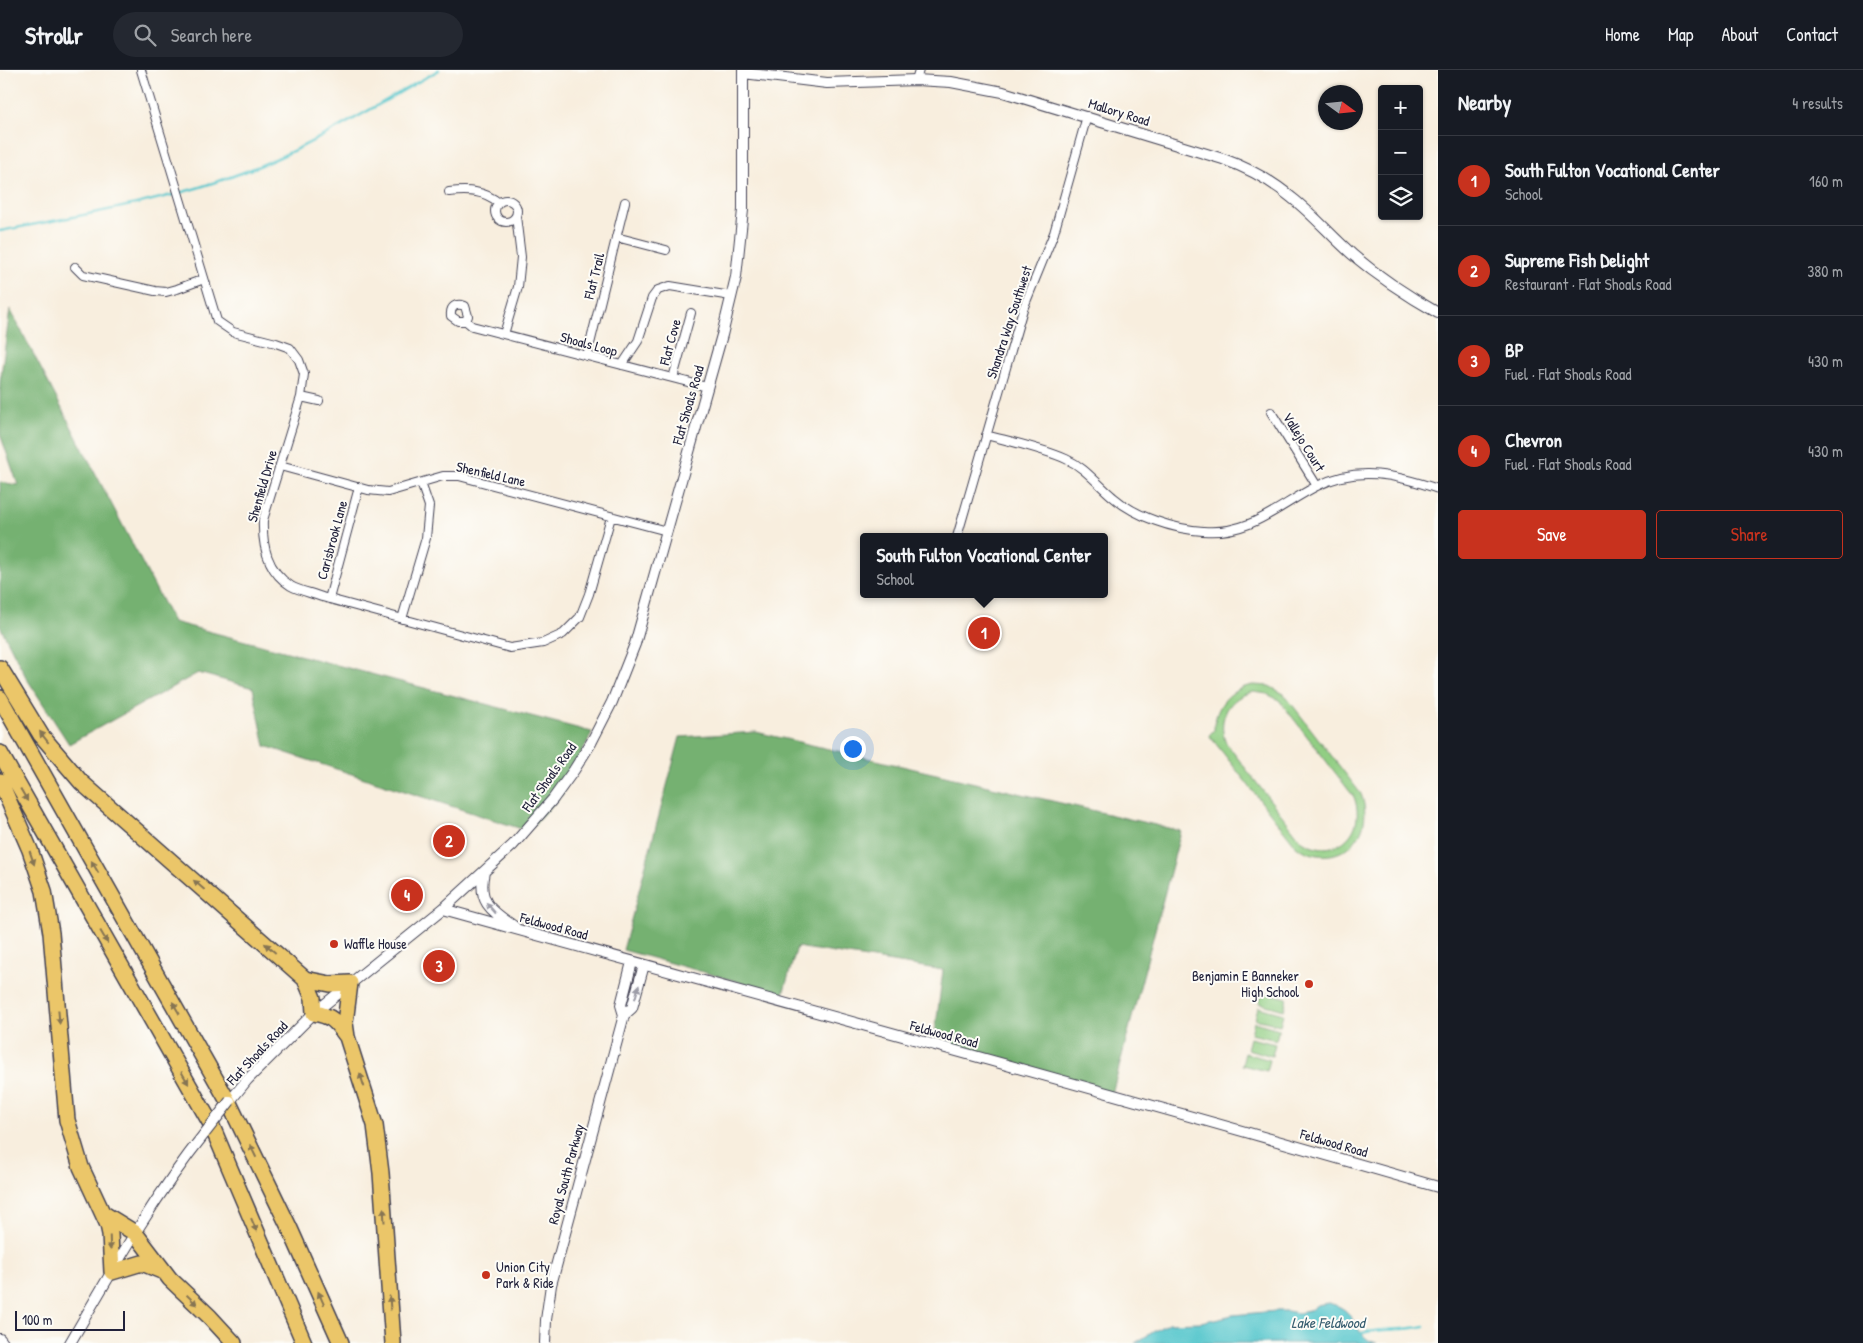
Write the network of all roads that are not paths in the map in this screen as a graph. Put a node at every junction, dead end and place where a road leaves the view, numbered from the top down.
1 (142, 70) edge
2 (743, 71) edge
3 (917, 75) edge
4 (1086, 116) junction
5 (449, 192) dead end
6 (499, 202) junction
7 (625, 202) dead end
8 (516, 216) junction
9 (616, 237) junction
10 (666, 250) dead end
11 (75, 267) dead end
12 (204, 279) junction
13 (732, 296) junction
14 (690, 313) dead end
15 (1438, 313) edge
16 (466, 321) dead end
17 (504, 334) junction
18 (587, 356) junction
19 (622, 365) junction
20 (673, 378) junction
21 (707, 387) junction
22 (301, 396) junction
23 (319, 401) dead end
24 (1271, 412) dead end
25 (986, 436) junction
26 (280, 466) junction
27 (422, 483) junction
28 (1317, 486) junction
29 (359, 487) junction
30 (1438, 489) edge
31 (611, 518) junction
32 (667, 531) junction
33 (958, 533) edge
34 (329, 599) junction
35 (402, 618) junction
36 (0, 668) edge
37 (0, 698) edge
38 (0, 753) edge
39 (0, 780) edge
40 (484, 871) junction
41 (442, 909) junction
42 (522, 931) junction
43 (632, 962) junction
44 (644, 965) junction
45 (305, 979) junction
46 (350, 983) junction
47 (314, 1013) junction
48 (624, 1015) junction
49 (347, 1036) junction
50 (1438, 1187) edge
51 (104, 1214) junction
52 (135, 1233) junction
53 (112, 1272) junction
54 (164, 1272) junction
55 (0, 1339) edge
56 (3, 1343) edge
57 (70, 1343) edge
58 (234, 1343) edge
59 (304, 1343) edge
60 (341, 1343) edge
61 (393, 1343) edge
62 (545, 1343) edge

1 - 12 street, Shenfield Drive
2 - 3 street, Mallory Road
2 - 13 street, Flat Shoals Road
3 - 4 street, Mallory Road
4 - 15 street, Mallory Road
4 - 25 street, Shandra Way Southwest
5 - 6 street
6 - 8 street
6 - 8 street
7 - 9 street, Flat Trail
8 - 17 street
9 - 10 street
9 - 18 street, Flat Trail
11 - 12 street
12 - 22 street, Shenfield Drive
13 - 19 street
13 - 21 street, Flat Shoals Road
14 - 20 street, Flat Cove
16 - 17 street, Shoals Loop
17 - 18 street, Shoals Loop
18 - 19 street, Shoals Loop
19 - 20 street, Shoals Loop
20 - 21 street, Shoals Loop
21 - 32 street, Flat Shoals Road
22 - 23 street
22 - 26 street, Shenfield Drive
24 - 28 street, Vallejo Court
25 - 28 street
25 - 33 street, Shandra Way Southwest
26 - 29 street, Shenfield Lane
26 - 34 street, Shenfield Drive
27 - 29 street, Shenfield Lane
27 - 31 street, Shenfield Lane
27 - 35 street
28 - 30 street
29 - 34 street, Carisbrook Lane
31 - 32 street, Shenfield Lane
31 - 35 street, Shenfield Drive
32 - 40 street, Flat Shoals Road
34 - 35 street, Shenfield Drive
45 -> 36 highway
60 -> 37 highway
38 -> 59 highway
39 -> 51 highway
40 - 41 street, Flat Shoals Road
42 -> 40 street
41 - 42 street, Feldwood Road
41 - 46 street, Flat Shoals Road
42 - 43 street, Feldwood Road
43 - 44 street, Feldwood Road
43 - 48 street, Royal South Parkway
48 -> 44 street, Royal South Parkway
44 - 50 street, Feldwood Road
45 - 46 highway
45 - 47 highway
46 - 47 street, Flat Shoals Road
46 - 49 highway
47 - 49 highway
47 - 52 street, Flat Shoals Road, bridge
48 - 62 street, Royal South Parkway
61 -> 49 highway
51 - 52 highway
51 -> 53 highway
52 - 53 street, Flat Shoals Road
52 - 54 highway
53 - 54 highway
53 - 57 street, Flat Shoals Road
54 -> 58 highway
55 - 56 street

